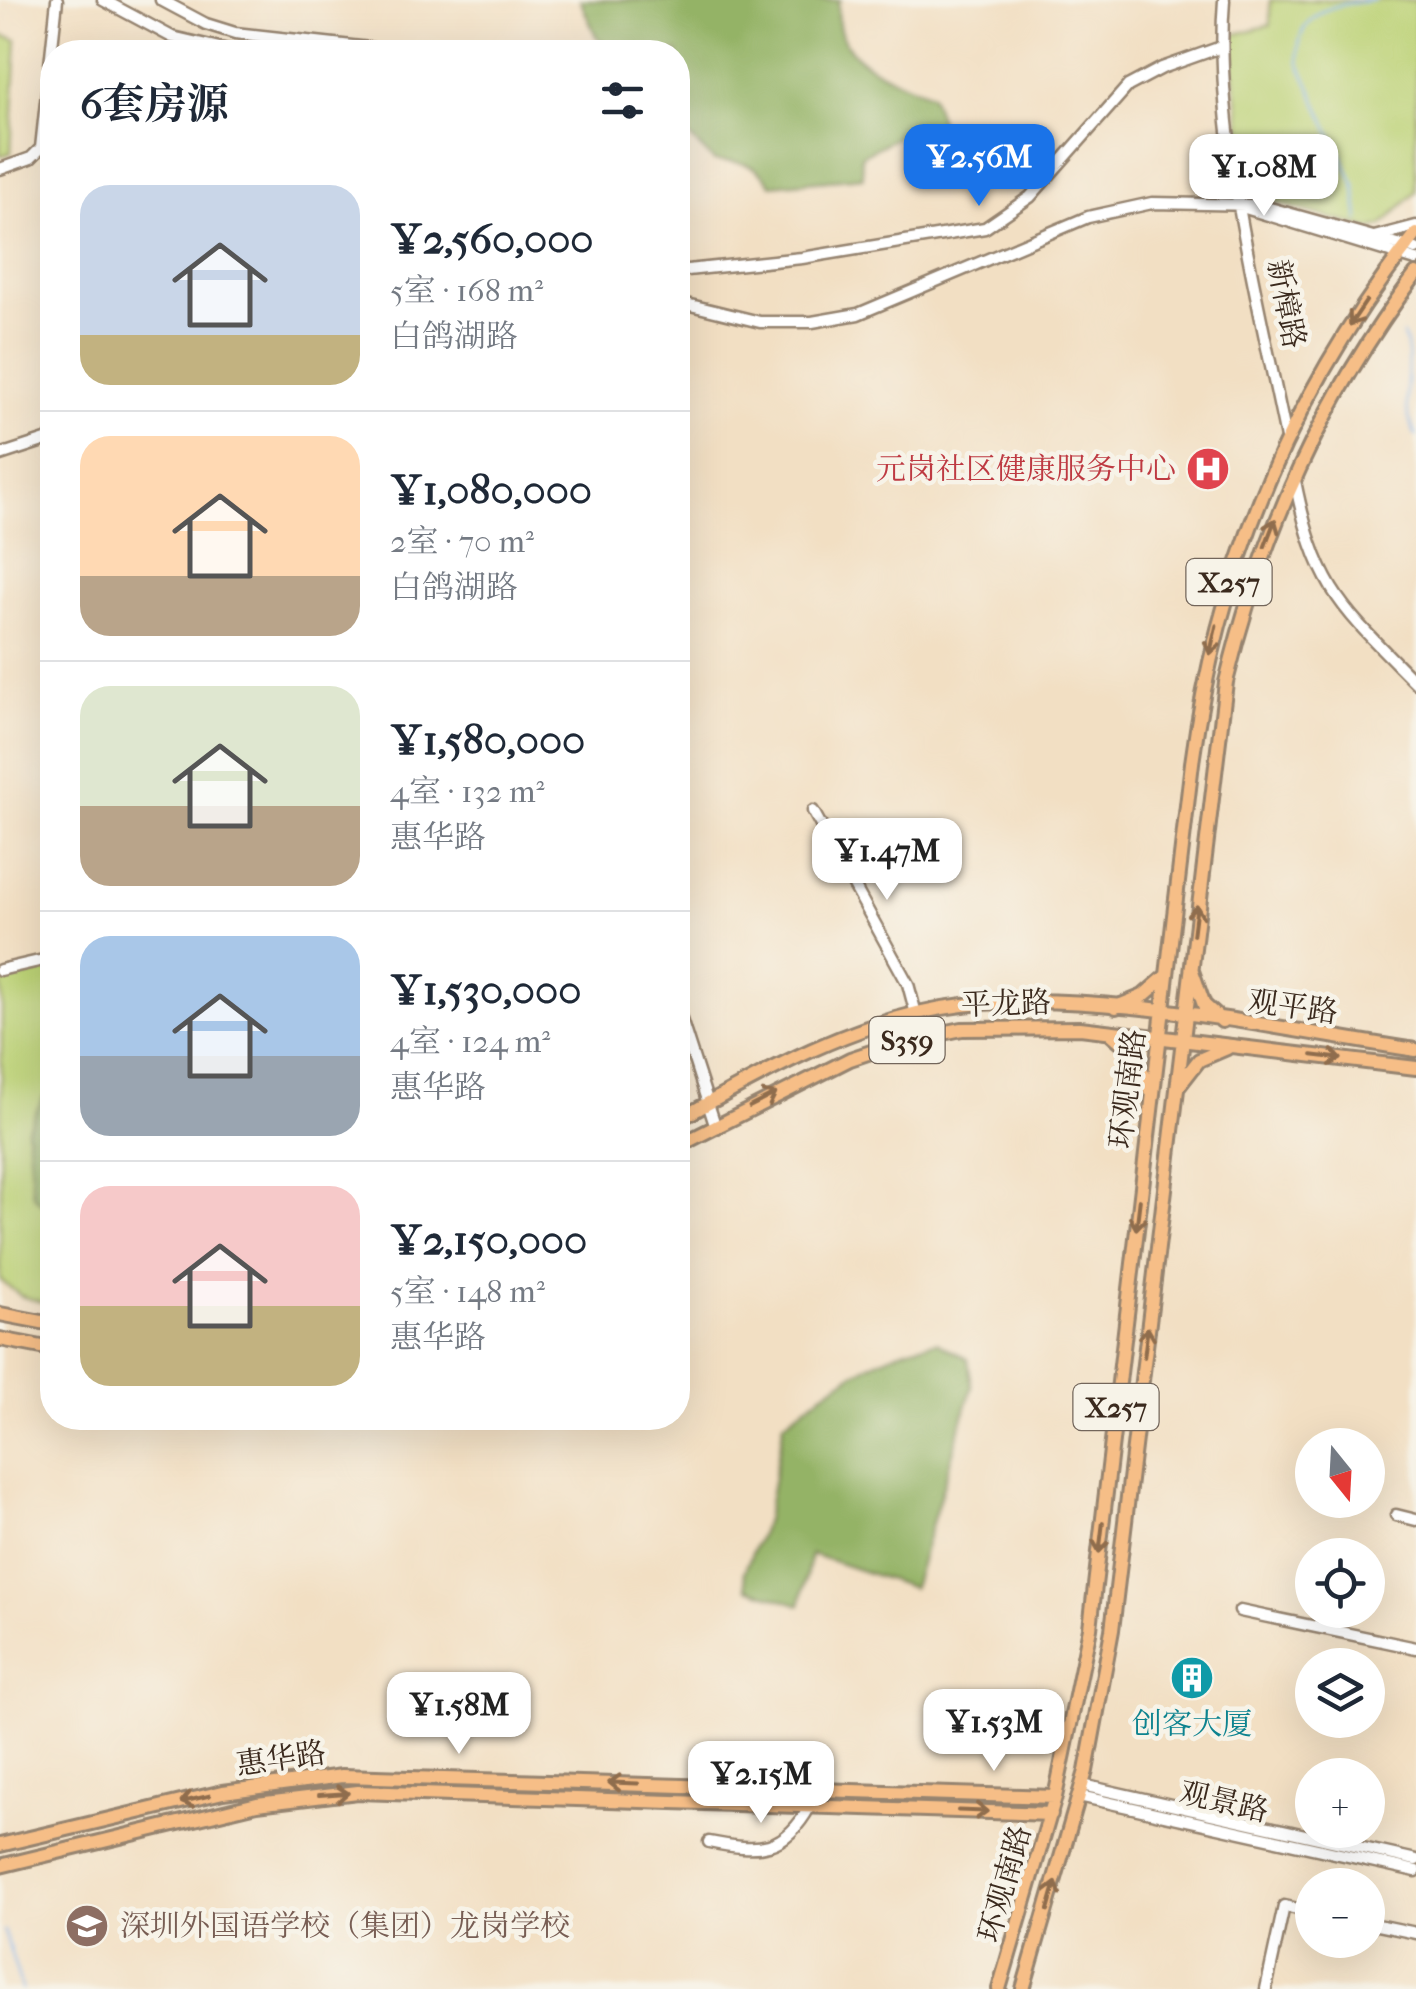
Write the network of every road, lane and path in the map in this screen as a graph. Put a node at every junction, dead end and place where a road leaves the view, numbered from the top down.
1 (57, 0) edge
2 (103, 0) edge
3 (161, 0) edge
4 (1224, 0) edge
5 (53, 40) edge
6 (185, 40) edge
7 (299, 40) edge
8 (1221, 47) junction
9 (40, 142) edge
10 (0, 168) edge
11 (1242, 207) junction
12 (1416, 226) edge
13 (1416, 234) edge
14 (1367, 237) junction
15 (1407, 251) edge
16 (1416, 260) edge
17 (690, 270) edge
18 (1416, 274) edge
19 (690, 305) edge
20 (1286, 438) junction
21 (40, 442) edge
22 (0, 455) edge
23 (1294, 476) junction
24 (1416, 683) edge
25 (813, 810) dead end
26 (1190, 958) junction
27 (40, 961) edge
28 (0, 970) edge
29 (1167, 974) junction
30 (1110, 1008) junction
31 (916, 1014) junction
32 (1162, 1014) junction
33 (1184, 1016) junction
34 (1224, 1022) junction
35 (1100, 1030) junction
36 (1159, 1037) junction
37 (1181, 1040) junction
38 (1239, 1046) junction
39 (690, 1047) edge
40 (1416, 1050) edge
41 (1416, 1068) edge
42 (1175, 1093) junction
43 (1152, 1100) junction
44 (708, 1103) junction
45 (690, 1113) edge
46 (715, 1126) junction
47 (690, 1140) edge
48 (0, 1311) edge
49 (40, 1322) edge
50 (3, 1341) edge
51 (40, 1347) edge
52 (1396, 1515) dead end
53 (1416, 1520) edge
54 (1240, 1611) dead end
55 (1416, 1648) edge
56 (1081, 1790) junction
57 (1056, 1797) junction
58 (810, 1806) junction
59 (1051, 1814) junction
60 (710, 1842) dead end
61 (4, 1844) edge
62 (1416, 1860) edge
63 (0, 1866) edge
64 (1416, 1871) edge
65 (1295, 1908) edge
66 (1385, 1927) edge
67 (1416, 1933) edge
68 (999, 1989) edge
69 (1023, 1989) edge
70 (1266, 1989) edge

1 - 5 street
2 - 6 street
3 - 7 street
4 - 8 street, 新樟路
8 - 11 street, 新樟路
8 - 17 street
9 - 10 street
11 - 14 street
11 - 15 street
11 - 19 street
11 - 20 street, 新樟路
12 - 14 street
13 - 15 main road, 环观南路 / X257
14 - 15 street
15 - 16 street
15 -> 20 main road, 环观南路 / X257
18 - 23 main road, 环观南路 / X257
20 -> 29 main road, 环观南路 / X257
21 - 22 street
23 - 24 street
26 -> 23 main road, 环观南路 / X257
25 - 31 street
26 - 33 main road, 环观南路 / X257
26 - 34 main road
27 - 28 street
29 - 30 main road
29 - 32 main road, 环观南路 / X257
30 - 31 main road, 平龙路 / S359
30 - 32 main road, 平龙路 / S359
31 - 44 main road, 平龙路 / S359
32 - 33 main road, 观平路 / S359
32 - 36 main road, 环观南路 / X257
33 - 34 main road, 观平路 / S359
33 - 37 main road, 环观南路 / X257
34 - 40 main road, 观平路 / S359
35 - 36 main road, 平龙路 / S359
35 - 43 main road
46 -> 35 main road, 平龙路 / S359
36 - 37 main road, 平龙路 / S359
36 - 43 main road, 环观南路 / X257
37 - 38 main road, 观平路 / S359
37 - 42 main road, 环观南路 / X257
38 -> 41 main road, 观平路 / S359
38 - 42 main road
39 - 44 street
56 -> 42 main road, 环观南路 / X257
43 -> 57 main road, 环观南路 / X257
44 - 45 main road, 平龙路 / S359
44 - 46 street
46 - 47 main road, 平龙路 / S359
48 - 49 main road
50 - 51 main road
52 - 53 street
54 - 55 street
56 - 62 street, 观景路
56 - 64 street, 观景路
69 -> 56 main road, 环观南路 / X257
57 - 59 main road, 环观南路 / X257
57 -> 61 main road, 惠华路
58 -> 59 main road, 惠华路
58 - 60 street
63 -> 58 main road, 惠华路
59 - 68 main road, 环观南路 / X257
65 - 70 street
66 - 67 street

